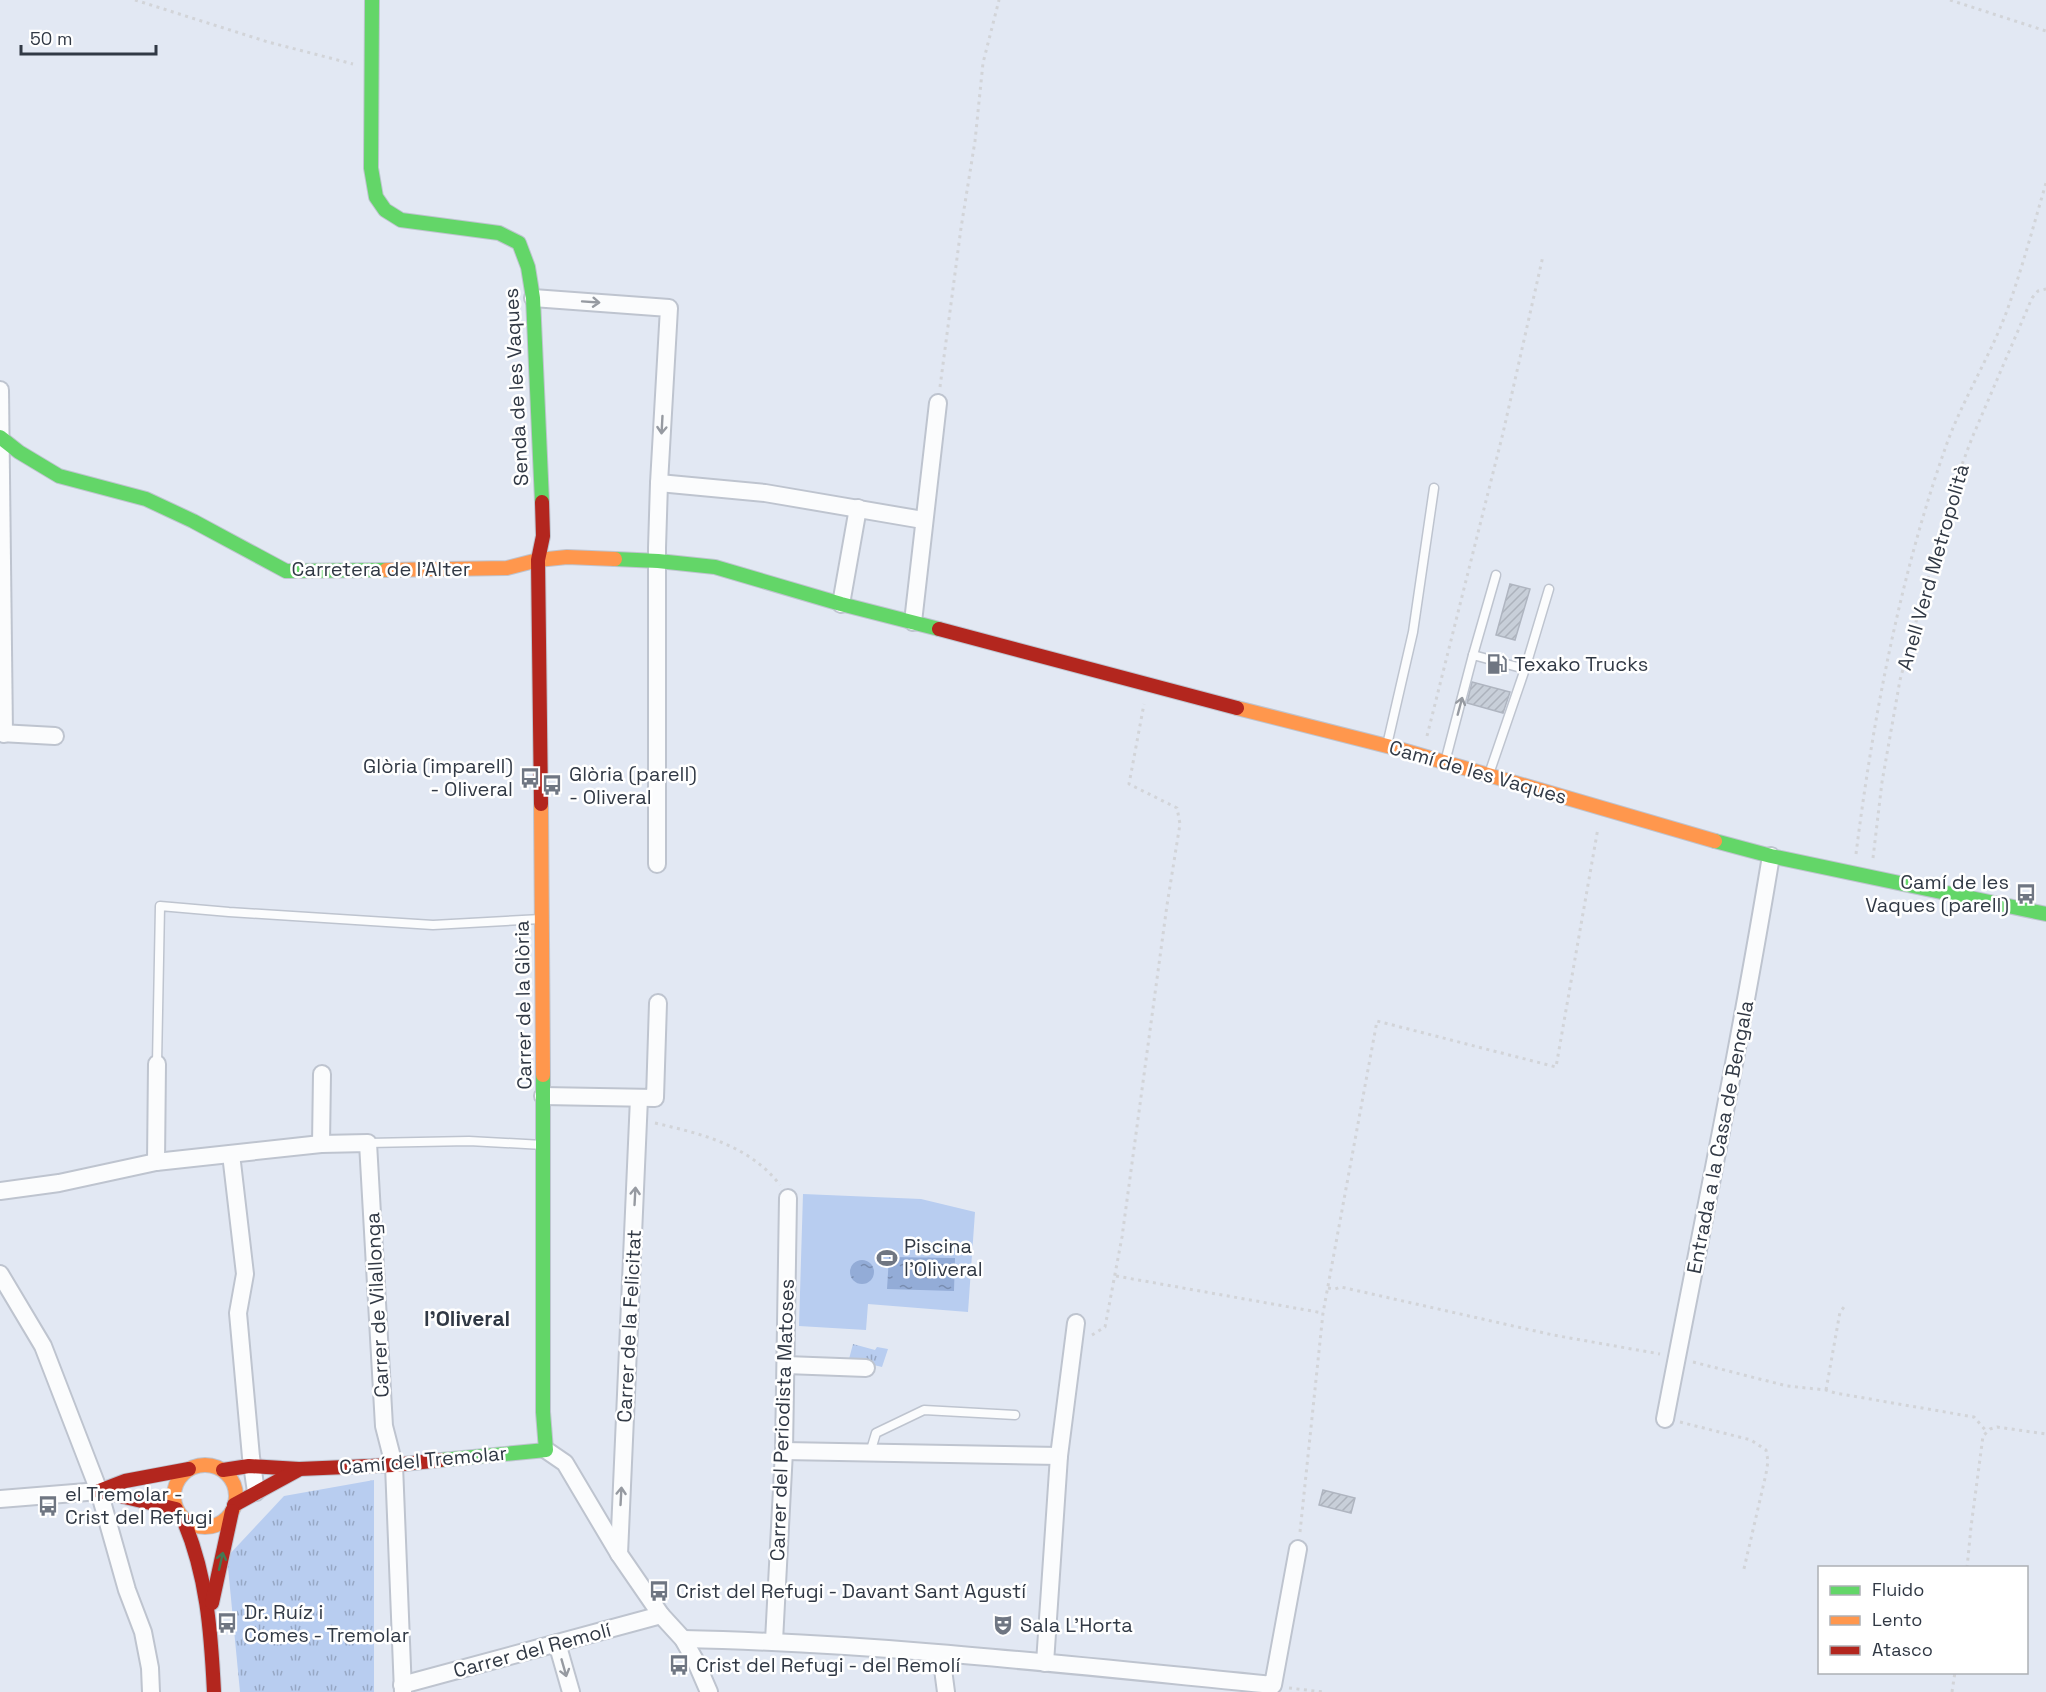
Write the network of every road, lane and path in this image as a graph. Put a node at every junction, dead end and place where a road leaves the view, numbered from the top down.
1 (135, 0) edge
2 (372, 0) edge
3 (999, 0) edge
4 (1950, 0) edge
5 (2046, 31) edge
6 (371, 69) junction
7 (2046, 183) edge
8 (1543, 256) dead end
9 (2046, 289) edge
10 (533, 297) junction
11 (0, 390) edge
12 (938, 403) joint
13 (1, 438) edge
14 (659, 483) junction
15 (1434, 488) dead end
16 (858, 508) junction
17 (923, 520) junction
18 (538, 560) junction
19 (658, 561) junction
20 (1496, 575) dead end
21 (1549, 589) dead end
22 (841, 604) junction
23 (913, 622) junction
24 (1473, 655) junction
25 (1525, 669) junction
26 (1147, 686) junction
27 (2, 734) edge
28 (55, 736) dead end
29 (1387, 746) junction
30 (1421, 756) junction
31 (1445, 762) junction
32 (1489, 775) junction
33 (1602, 809) junction
34 (1771, 855) junction
35 (657, 864) dead end
36 (1873, 865) dead end
37 (1853, 873) junction
38 (2046, 913) edge
39 (542, 919) junction
40 (658, 1003) dead end
41 (157, 1064) joint
42 (322, 1074) dead end
43 (543, 1096) junction
44 (647, 1098) junction
45 (638, 1119) junction
46 (368, 1143) junction
47 (321, 1144) junction
48 (544, 1145) junction
49 (231, 1154) junction
50 (156, 1162) junction
51 (0, 1191) edge
52 (788, 1198) joint
53 (0, 1274) edge
54 (1115, 1275) junction
55 (1328, 1288) junction
56 (1844, 1307) dead end
57 (1323, 1313) junction
58 (1076, 1323) dead end
59 (1073, 1348) junction
60 (1677, 1358) junction
61 (786, 1365) junction
62 (866, 1368) dead end
63 (1826, 1390) junction
64 (1015, 1415) dead end
65 (1665, 1419) joint
66 (1987, 1432) junction
67 (2046, 1434) edge
68 (546, 1450) junction
69 (784, 1451) junction
70 (870, 1453) junction
71 (1059, 1456) junction
72 (252, 1462) junction
73 (394, 1465) junction
74 (189, 1469) junction
75 (299, 1469) junction
76 (223, 1470) junction
77 (99, 1491) junction
78 (256, 1492) junction
79 (0, 1500) edge
80 (233, 1508) junction
81 (179, 1514) junction
82 (1298, 1549) joint
83 (619, 1554) junction
84 (1967, 1566) edge
85 (1743, 1573) dead end
86 (210, 1610) junction
87 (661, 1615) junction
88 (683, 1639) junction
89 (774, 1641) junction
90 (557, 1644) junction
91 (941, 1654) junction
92 (1045, 1663) junction
93 (1955, 1674) edge
94 (1273, 1685) junction
95 (402, 1689) edge
96 (151, 1692) edge
97 (214, 1692) edge
98 (572, 1692) edge
99 (709, 1692) edge
100 (946, 1692) edge
101 (1323, 1692) edge
102 (1952, 1692) edge

1 - 6 path
2 - 6 street, Senda de les Vaques
3 - 12 path
4 - 5 path
6 - 10 street, Senda de les Vaques
7 - 37 path
8 - 30 path
9 - 36 path, Anell Verd Metropolità
10 -> 14 street
10 - 18 street, Senda de les Vaques
11 - 13 street
12 - 17 street
13 - 18 street, Carretera de l'Alter
13 - 27 street
14 - 16 street
14 - 19 street
15 - 29 lane
16 - 17 street
16 - 22 street
17 - 23 street
18 - 19 street, Camí de les Vaques
18 - 39 street, Carrer de la Glòria
19 - 22 street, Camí de les Vaques
19 - 35 street
20 - 24 lane
21 - 25 lane
22 - 23 street, Camí de les Vaques
23 - 26 street, Camí de les Vaques
24 - 25 lane
31 -> 24 lane
25 - 32 lane
26 - 29 street, Camí de les Vaques
26 - 54 path
27 - 28 street
29 - 30 street, Camí de les Vaques
30 - 31 street, Camí de les Vaques
31 - 32 street, Camí de les Vaques
32 - 33 street, Camí de les Vaques
33 - 34 street, Camí de les Vaques
33 - 55 path
34 - 37 street, Camí de les Vaques
34 - 60 street, Entrada a la Casa de Bengala
37 - 38 street, Camí de les Vaques
39 - 41 lane
39 - 43 street, Carrer de la Glòria
40 - 44 street, Carrer de la Felicitat
41 - 50 street
42 - 47 street
43 - 44 street
43 - 48 street, Carrer de la Glòria
44 - 45 street, Carrer de la Felicitat
45 - 52 path
83 -> 45 street, Carrer de la Felicitat
46 - 47 street
46 - 48 lane
46 - 73 street, Carrer de Vilallonga
47 - 49 street
48 - 68 street, Carrer de la Glòria
49 - 50 street
49 - 72 street
50 - 51 street
52 - 61 street, Carrer del Periodista Matoses
53 - 77 street
54 - 57 path
54 - 59 path
55 - 57 path
55 - 60 path
56 - 63 path
57 - 82 path
58 - 59 street
59 - 71 street
60 - 63 path
60 - 65 street, Entrada a la Casa de Bengala
61 - 62 street
61 - 69 street, Carrer del Periodista Matoses
63 - 66 path
64 - 70 lane
65 - 85 path
66 - 67 path
66 - 84 path
68 - 73 street, Camí del Tremolar
68 - 83 street
69 - 70 street
69 - 89 street, Carrer del Periodista Matoses
70 - 71 street
71 - 92 street
72 - 75 street, Camí del Tremolar
72 - 76 street, Camí del Tremolar
72 - 78 street
73 - 75 street, Camí del Tremolar
73 - 95 street, Carrer de Vilallonga
74 - 76 street
74 - 77 street
74 - 81 street
75 - 78 street, Camí del Tremolar
76 - 80 street
77 - 79 street
77 - 81 street
77 - 96 street
78 - 80 street, Camí del Tremolar
80 - 81 street
86 -> 80 street
81 - 86 street
82 - 94 street
83 - 87 street
86 - 97 street
87 - 88 street
87 - 90 street, Carrer del Remolí
88 - 89 street
88 - 99 street
89 - 91 street
90 - 95 street, Carrer del Remolí
90 -> 98 street
91 - 92 street
91 - 100 street
92 - 94 street
93 - 102 path
94 - 101 path

